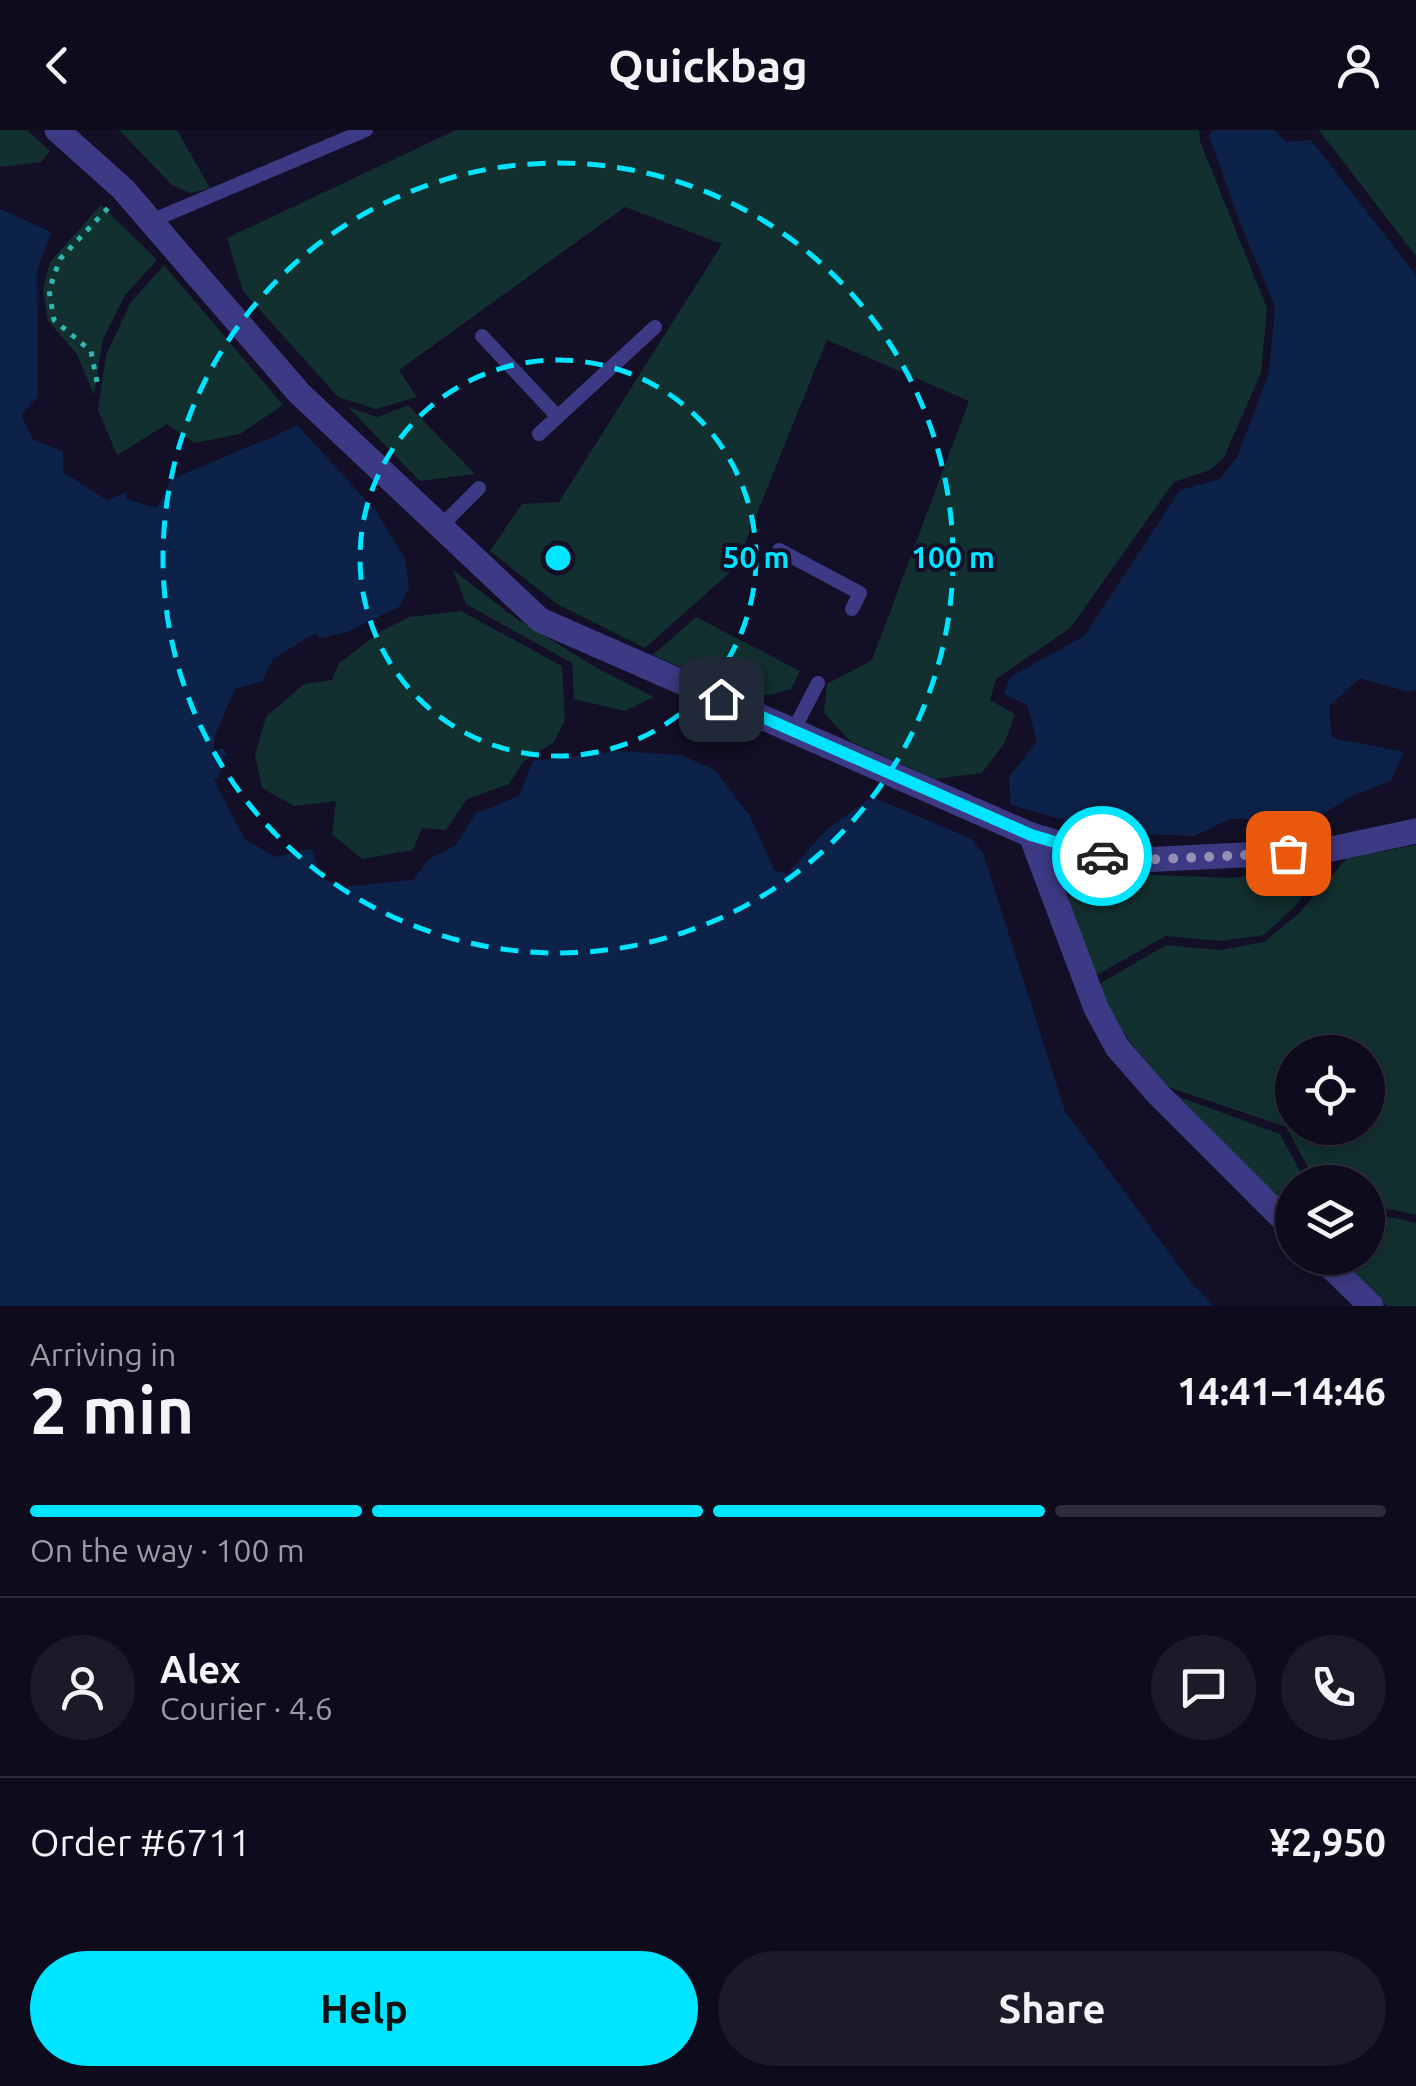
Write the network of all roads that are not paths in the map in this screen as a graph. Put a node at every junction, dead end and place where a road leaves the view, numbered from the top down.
1 (57, 130) edge
2 (366, 130) edge
3 (151, 221) junction
4 (655, 327) dead end
5 (482, 336) dead end
6 (558, 417) junction
7 (539, 434) dead end
8 (480, 488) dead end
9 (442, 526) junction
10 (779, 550) dead end
11 (852, 609) dead end
12 (818, 683) dead end
13 (794, 731) junction
14 (1416, 831) edge
15 (1031, 835) junction
16 (1275, 1211) edge
17 (1339, 1275) edge
18 (1371, 1306) edge

1 - 3 street
2 - 3 lane
3 - 9 street
4 - 6 lane
5 - 6 lane
6 - 7 lane
8 - 9 lane
9 - 13 street
10 - 11 lane
12 - 13 lane
13 - 15 street
14 - 15 street
15 - 16 street
17 - 18 street

